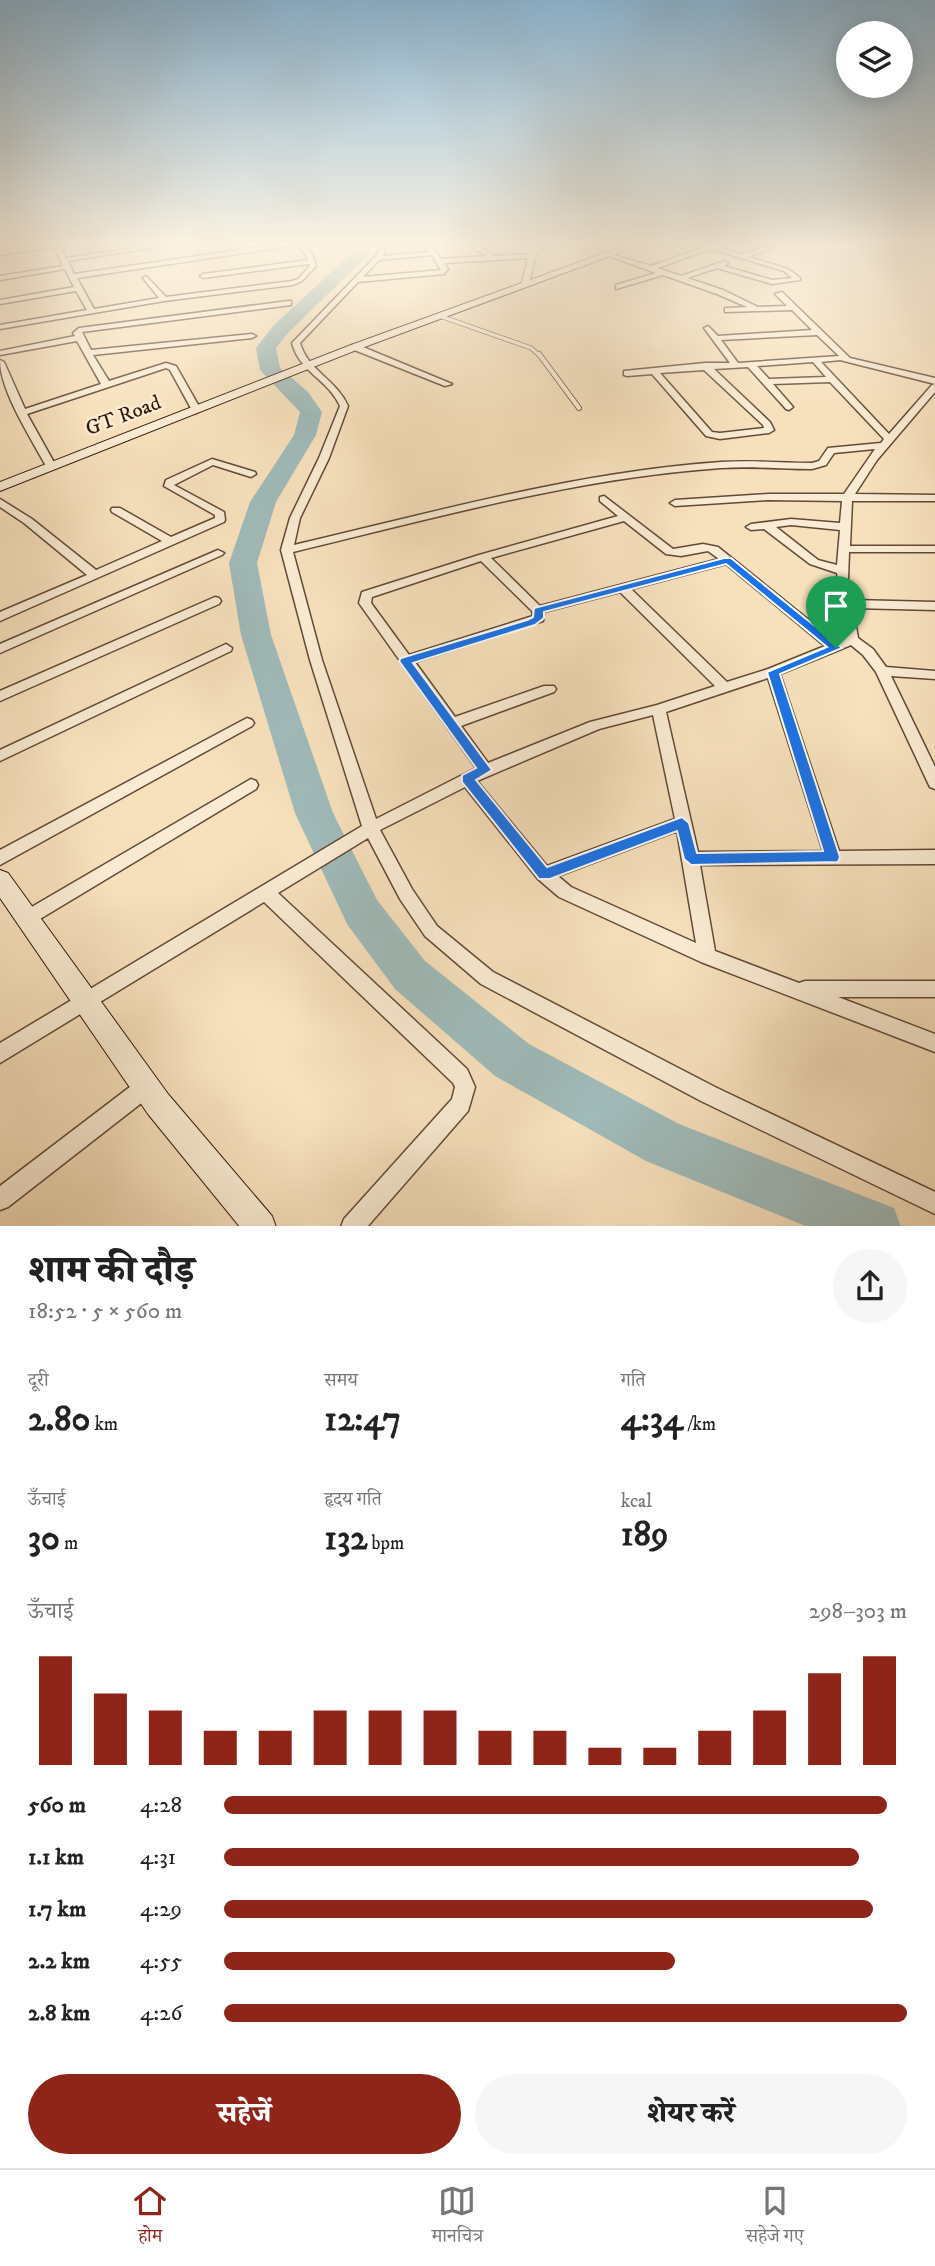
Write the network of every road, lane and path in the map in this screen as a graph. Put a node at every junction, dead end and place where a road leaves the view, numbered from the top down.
1 (85, 299) edge
2 (163, 299) edge
3 (215, 299) edge
4 (337, 299) edge
5 (484, 299) edge
6 (733, 299) edge
7 (785, 299) edge
8 (288, 303) dead end
9 (794, 308) junction
10 (757, 309) junction
11 (218, 310) junction
12 (728, 310) dead end
13 (91, 311) junction
14 (440, 316) junction
15 (0, 327) edge
16 (708, 328) dead end
17 (820, 332) junction
18 (252, 336) dead end
19 (79, 338) junction
20 (716, 338) junction
21 (355, 347) junction
22 (0, 353) edge
23 (88, 353) junction
24 (847, 359) junction
25 (815, 360) junction
26 (0, 362) edge
27 (749, 363) junction
28 (735, 364) junction
29 (705, 366) junction
30 (301, 368) junction
31 (654, 371) junction
32 (627, 373) dead end
33 (831, 379) junction
34 (935, 381) edge
35 (767, 382) junction
36 (106, 384) junction
37 (448, 384) dead end
38 (935, 387) edge
39 (13, 393) junction
40 (0, 396) edge
41 (789, 407) dead end
42 (579, 408) dead end
43 (196, 410) junction
44 (22, 413) junction
45 (886, 443) junction
46 (51, 466) junction
47 (251, 474) dead end
48 (0, 487) edge
49 (847, 498) junction
50 (935, 498) edge
51 (604, 499) dead end
52 (0, 502) edge
53 (675, 503) dead end
54 (117, 510) dead end
55 (626, 517) junction
56 (766, 525) junction
57 (751, 527) dead end
58 (845, 527) junction
59 (171, 542) junction
60 (843, 549) junction
61 (935, 549) edge
62 (287, 550) junction
63 (218, 553) dead end
64 (483, 556) junction
65 (728, 560) junction
66 (843, 571) junction
67 (93, 574) junction
68 (623, 588) junction
69 (215, 601) dead end
70 (847, 604) junction
71 (935, 606) edge
72 (538, 610) junction
73 (0, 617) edge
74 (852, 640) junction
75 (226, 648) dead end
76 (836, 648) junction
77 (0, 649) edge
78 (405, 661) junction
79 (882, 671) junction
80 (774, 672) junction
81 (935, 675) edge
82 (724, 687) junction
83 (549, 689) dead end
84 (0, 696) edge
85 (659, 709) junction
86 (247, 723) dead end
87 (451, 724) junction
88 (0, 756) edge
89 (485, 770) junction
90 (467, 779) junction
91 (935, 783) edge
92 (251, 785) dead end
93 (682, 823) junction
94 (371, 828) junction
95 (833, 857) junction
96 (935, 857) edge
97 (0, 858) edge
98 (691, 859) junction
99 (544, 874) junction
100 (0, 880) edge
101 (266, 893) junction
102 (29, 917) junction
103 (707, 956) junction
104 (797, 989) junction
105 (935, 989) edge
106 (88, 1000) junction
107 (935, 1043) edge
108 (0, 1054) edge
109 (146, 1087) junction
110 (0, 1199) edge
111 (935, 1203) edge
112 (260, 1226) edge
113 (353, 1226) edge

1 - 13 street
2 - 13 street
3 - 11 street
4 - 30 street
5 - 14 main road, GT Road
6 - 10 street
7 - 9 street
8 - 11 street
9 - 10 street
9 - 17 street
10 - 12 street
11 - 19 street
13 - 15 street
14 - 21 main road, GT Road
14 - 42 lane
16 - 20 street
17 - 20 street
17 - 24 street
18 - 23 street
19 - 22 street
19 - 23 street
20 - 28 street
21 - 30 main road, GT Road
21 - 37 street
23 - 36 street
24 - 25 street
24 - 34 street
25 - 27 street
25 - 33 street
26 - 39 street
27 - 28 street
27 - 35 street
28 - 29 street
29 - 31 street
29 - 31 street
30 - 43 main road, GT Road
30 - 62 street
31 - 32 street
33 - 35 street
33 - 45 street
35 - 41 street
36 - 43 street
36 - 44 street
38 - 45 street
39 - 40 street
39 - 44 street
43 - 46 main road, GT Road
44 - 46 street
45 - 49 street
45 - 62 street
46 - 48 main road, GT Road
47 - 59 street
49 - 50 street
49 - 53 street
49 - 58 street
51 - 55 street
52 - 67 street
54 - 59 street
55 - 64 street
55 - 65 street
56 - 57 street
56 - 58 street
56 - 66 street
58 - 60 street
59 - 67 street
60 - 61 street
60 - 66 street
62 - 94 street
63 - 77 street
64 - 72 street
64 - 78 street
65 - 68 street
65 - 76 street
66 - 70 street
67 - 73 street
68 - 72 street
68 - 82 street
69 - 84 street
70 - 71 street
70 - 74 street
72 - 78 street
74 - 76 street
74 - 79 street
75 - 88 street
76 - 80 street
78 - 87 street
79 - 81 street
79 - 91 street
80 - 82 street
80 - 95 street
82 - 85 street
83 - 87 street
85 - 89 street
85 - 93 street
86 - 97 street
87 - 89 street
89 - 90 street
90 - 94 street
90 - 99 street
92 - 102 street
93 - 98 street
93 - 99 street
94 - 101 street
94 - 111 street
95 - 96 street
95 - 98 street
98 - 103 street
99 - 103 street
100 - 102 main road
101 - 106 street
101 - 113 street
102 - 106 main road
103 - 104 street
104 - 105 street
104 - 107 street
106 - 108 street
106 - 109 main road
109 - 110 street
109 - 112 main road

